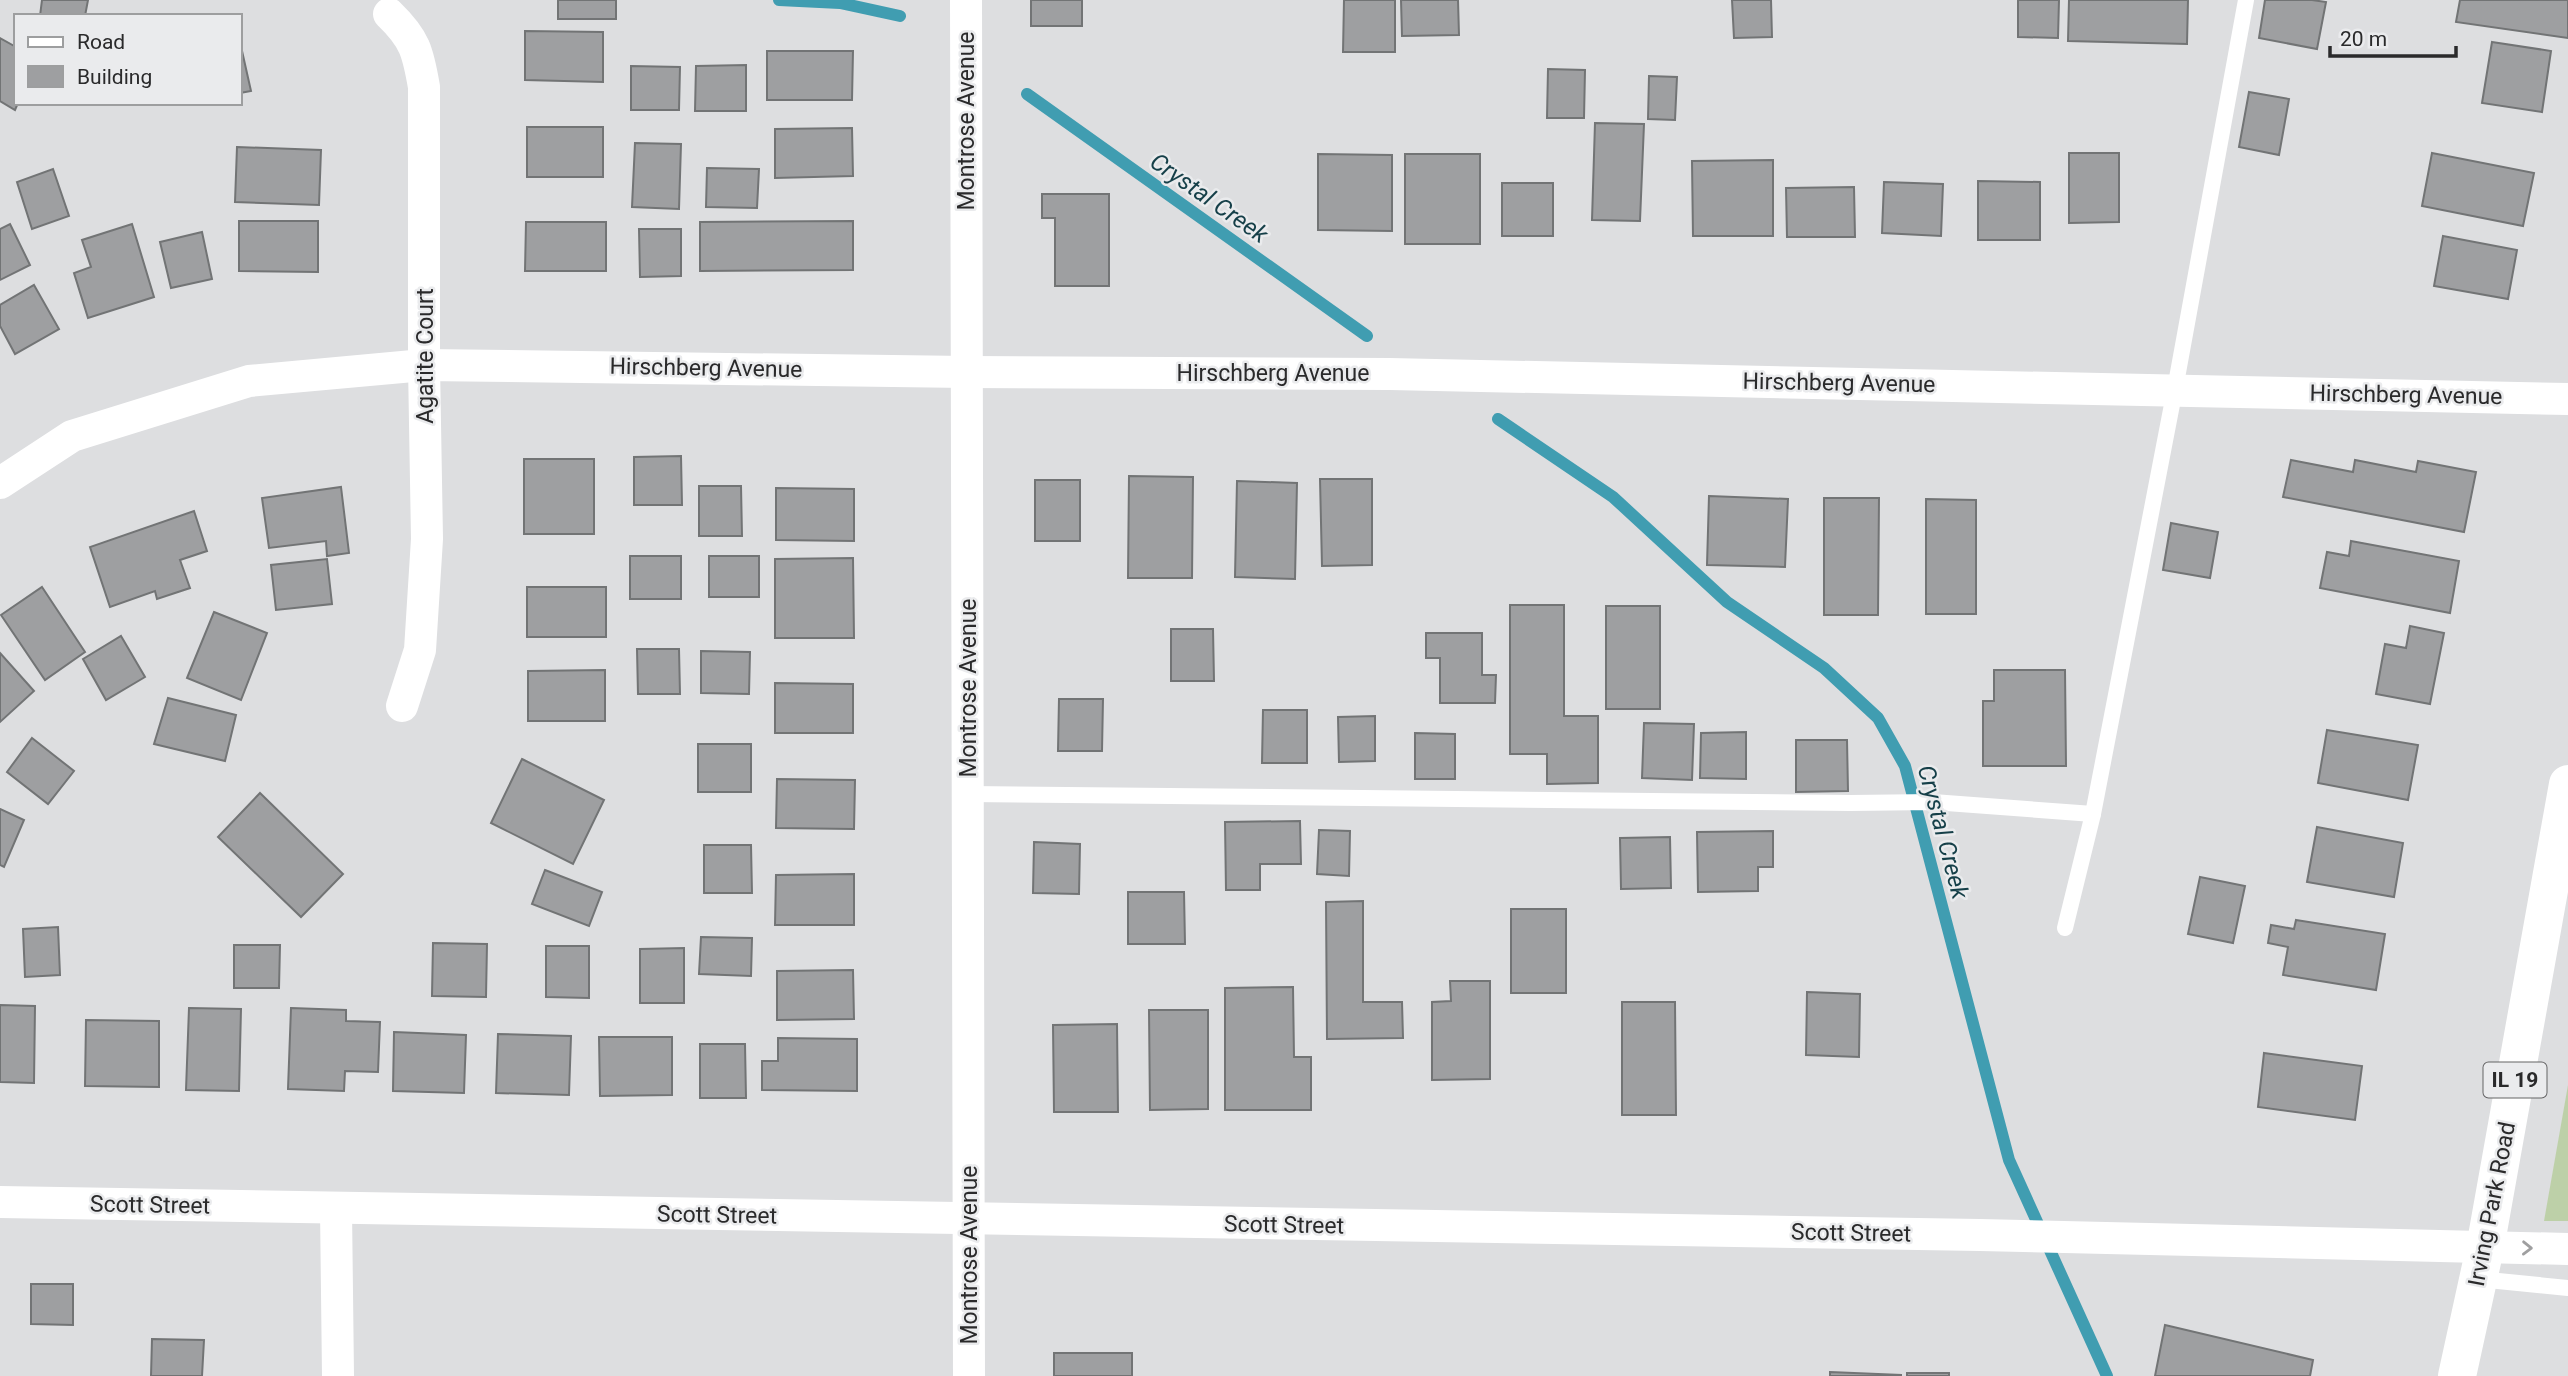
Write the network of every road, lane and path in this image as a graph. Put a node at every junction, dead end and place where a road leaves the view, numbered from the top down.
1 (966, 0) edge
2 (2246, 0) edge
3 (389, 14) dead end
4 (424, 365) junction
5 (967, 372) junction
6 (2175, 389) junction
7 (2568, 399) edge
8 (0, 483) edge
9 (402, 706) dead end
10 (2568, 784) edge
11 (968, 794) junction
12 (2093, 814) junction
13 (2065, 928) dead end
14 (0, 1202) edge
15 (336, 1209) junction
16 (970, 1220) junction
17 (2568, 1249) edge
18 (2482, 1263) junction
19 (2568, 1287) edge
20 (338, 1376) edge
21 (970, 1376) edge
22 (2457, 1376) edge

1 - 5 street, Montrose Avenue
2 - 6 lane
3 - 4 street, Agatite Court
4 - 5 street, Hirschberg Avenue
4 - 8 street, Hirschberg Avenue
4 - 9 street, Agatite Court
5 - 6 street, Hirschberg Avenue
5 - 11 street, Montrose Avenue
6 - 7 street, Hirschberg Avenue
6 - 12 lane
10 - 18 main road, Irving Park Road / IL 19
11 - 12 lane
11 - 16 street, Montrose Avenue
12 - 13 lane
14 - 15 street, Scott Street
15 - 16 street, Scott Street
15 - 20 street
16 - 18 street, Scott Street
16 - 21 street, Montrose Avenue
18 -> 17 street, Scott Street
18 - 19 lane
18 - 22 main road, Irving Park Road / IL 19

